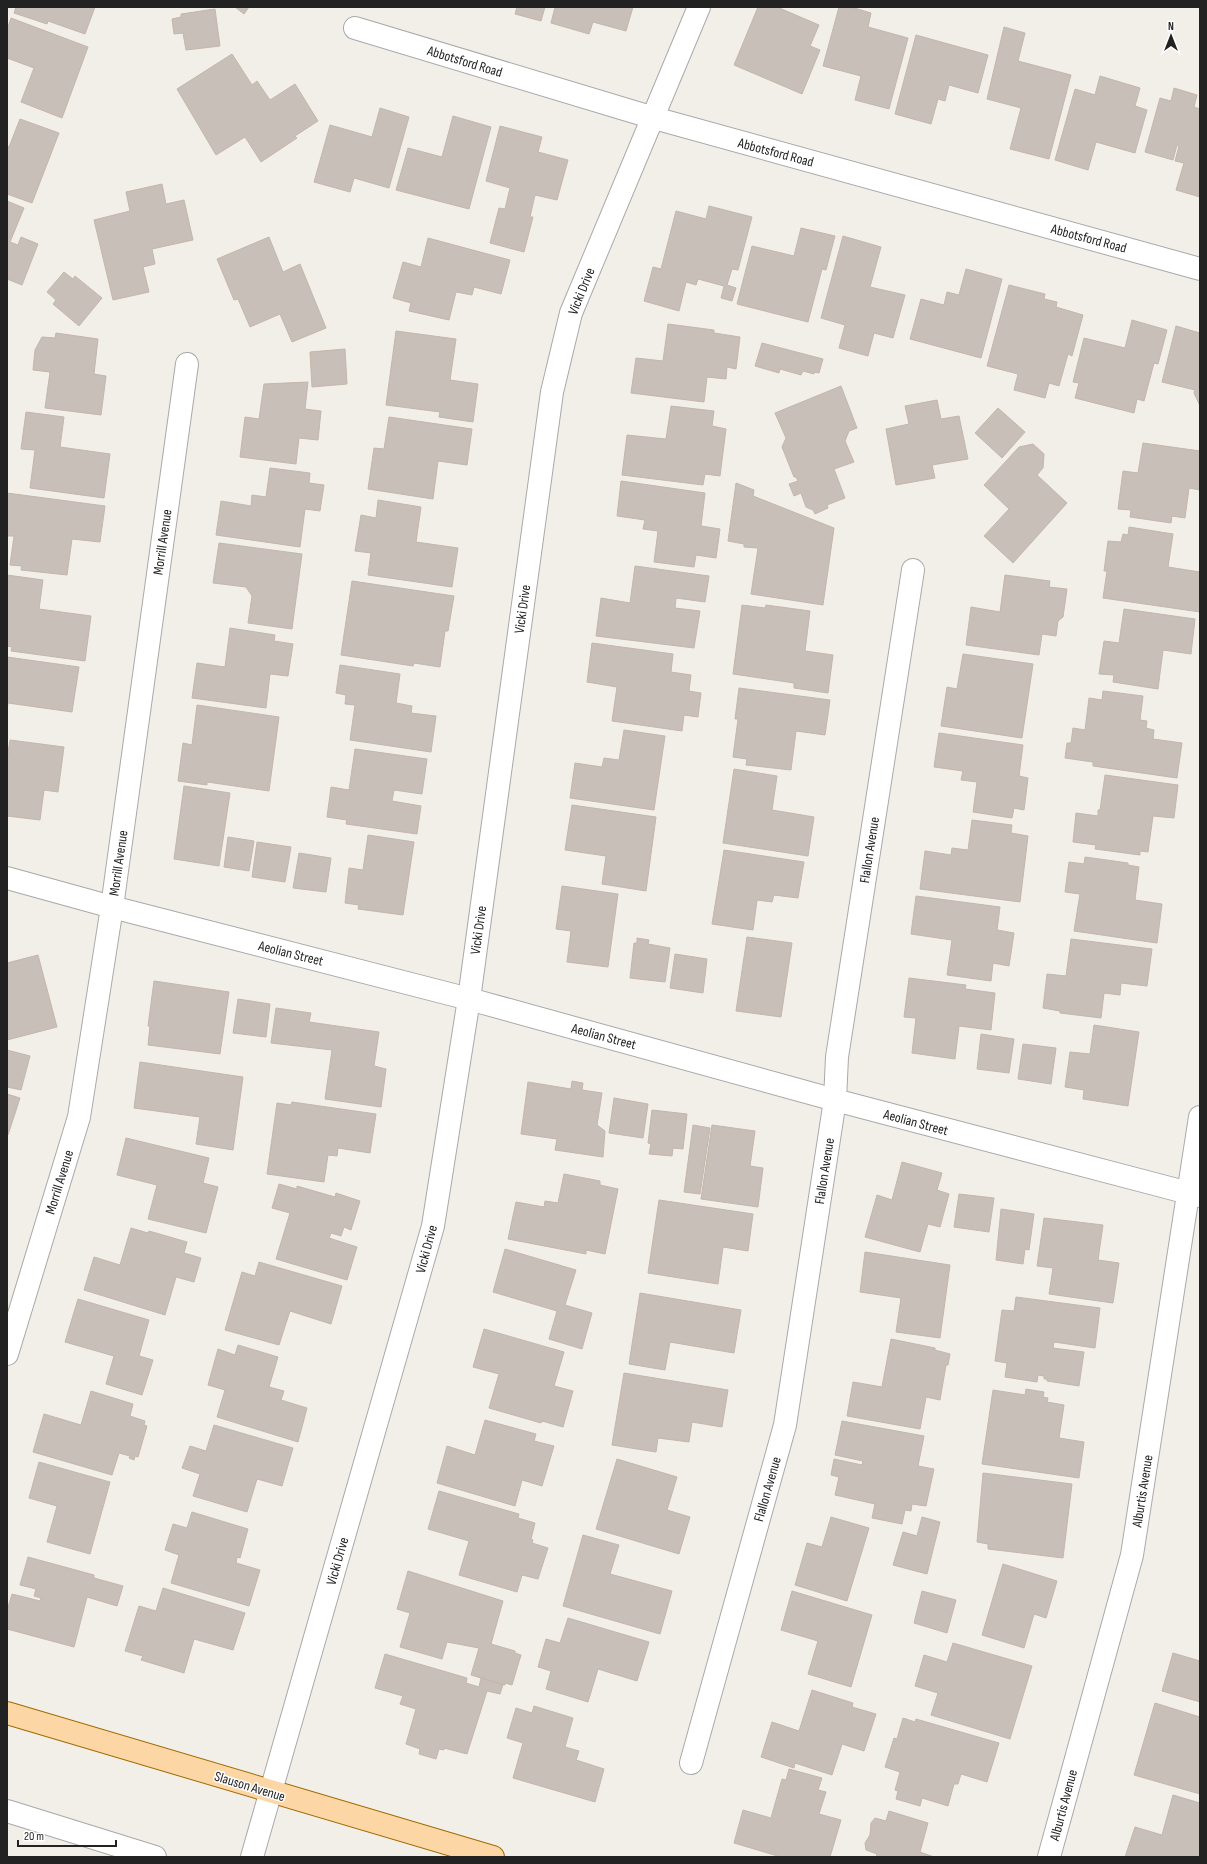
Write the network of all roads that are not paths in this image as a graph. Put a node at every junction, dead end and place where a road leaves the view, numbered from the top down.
1 (700, 7) edge
2 (355, 28) dead end
3 (654, 118) junction
4 (1200, 269) edge
5 (187, 364) dead end
6 (913, 570) dead end
7 (7, 878) edge
8 (112, 907) junction
9 (469, 999) junction
10 (835, 1100) junction
11 (1200, 1117) edge
12 (1195, 1195) edge
13 (7, 1354) edge
14 (7, 1713) edge
15 (691, 1763) dead end
16 (271, 1792) junction
17 (7, 1811) edge
18 (155, 1857) edge
19 (252, 1857) edge
20 (493, 1857) edge
21 (1049, 1857) edge

1 - 3 street, Vicki Drive
2 - 3 street, Abbotsford Road
3 - 4 street, Abbotsford Road
3 - 9 street, Vicki Drive
5 - 8 street, Morrill Avenue
6 - 10 street, Flallon Avenue
7 - 8 street, Aeolian Street
8 - 9 street, Aeolian Street
8 - 13 street, Morrill Avenue
9 - 10 street, Aeolian Street
9 - 16 street, Vicki Drive
10 - 12 street, Aeolian Street
10 - 15 street, Flallon Avenue
11 - 12 street, Alburtis Avenue
12 - 21 street, Alburtis Avenue
14 - 16 main road, Slauson Avenue
16 - 19 street, Vicki Drive
16 - 20 main road, Slauson Avenue
17 - 18 street

